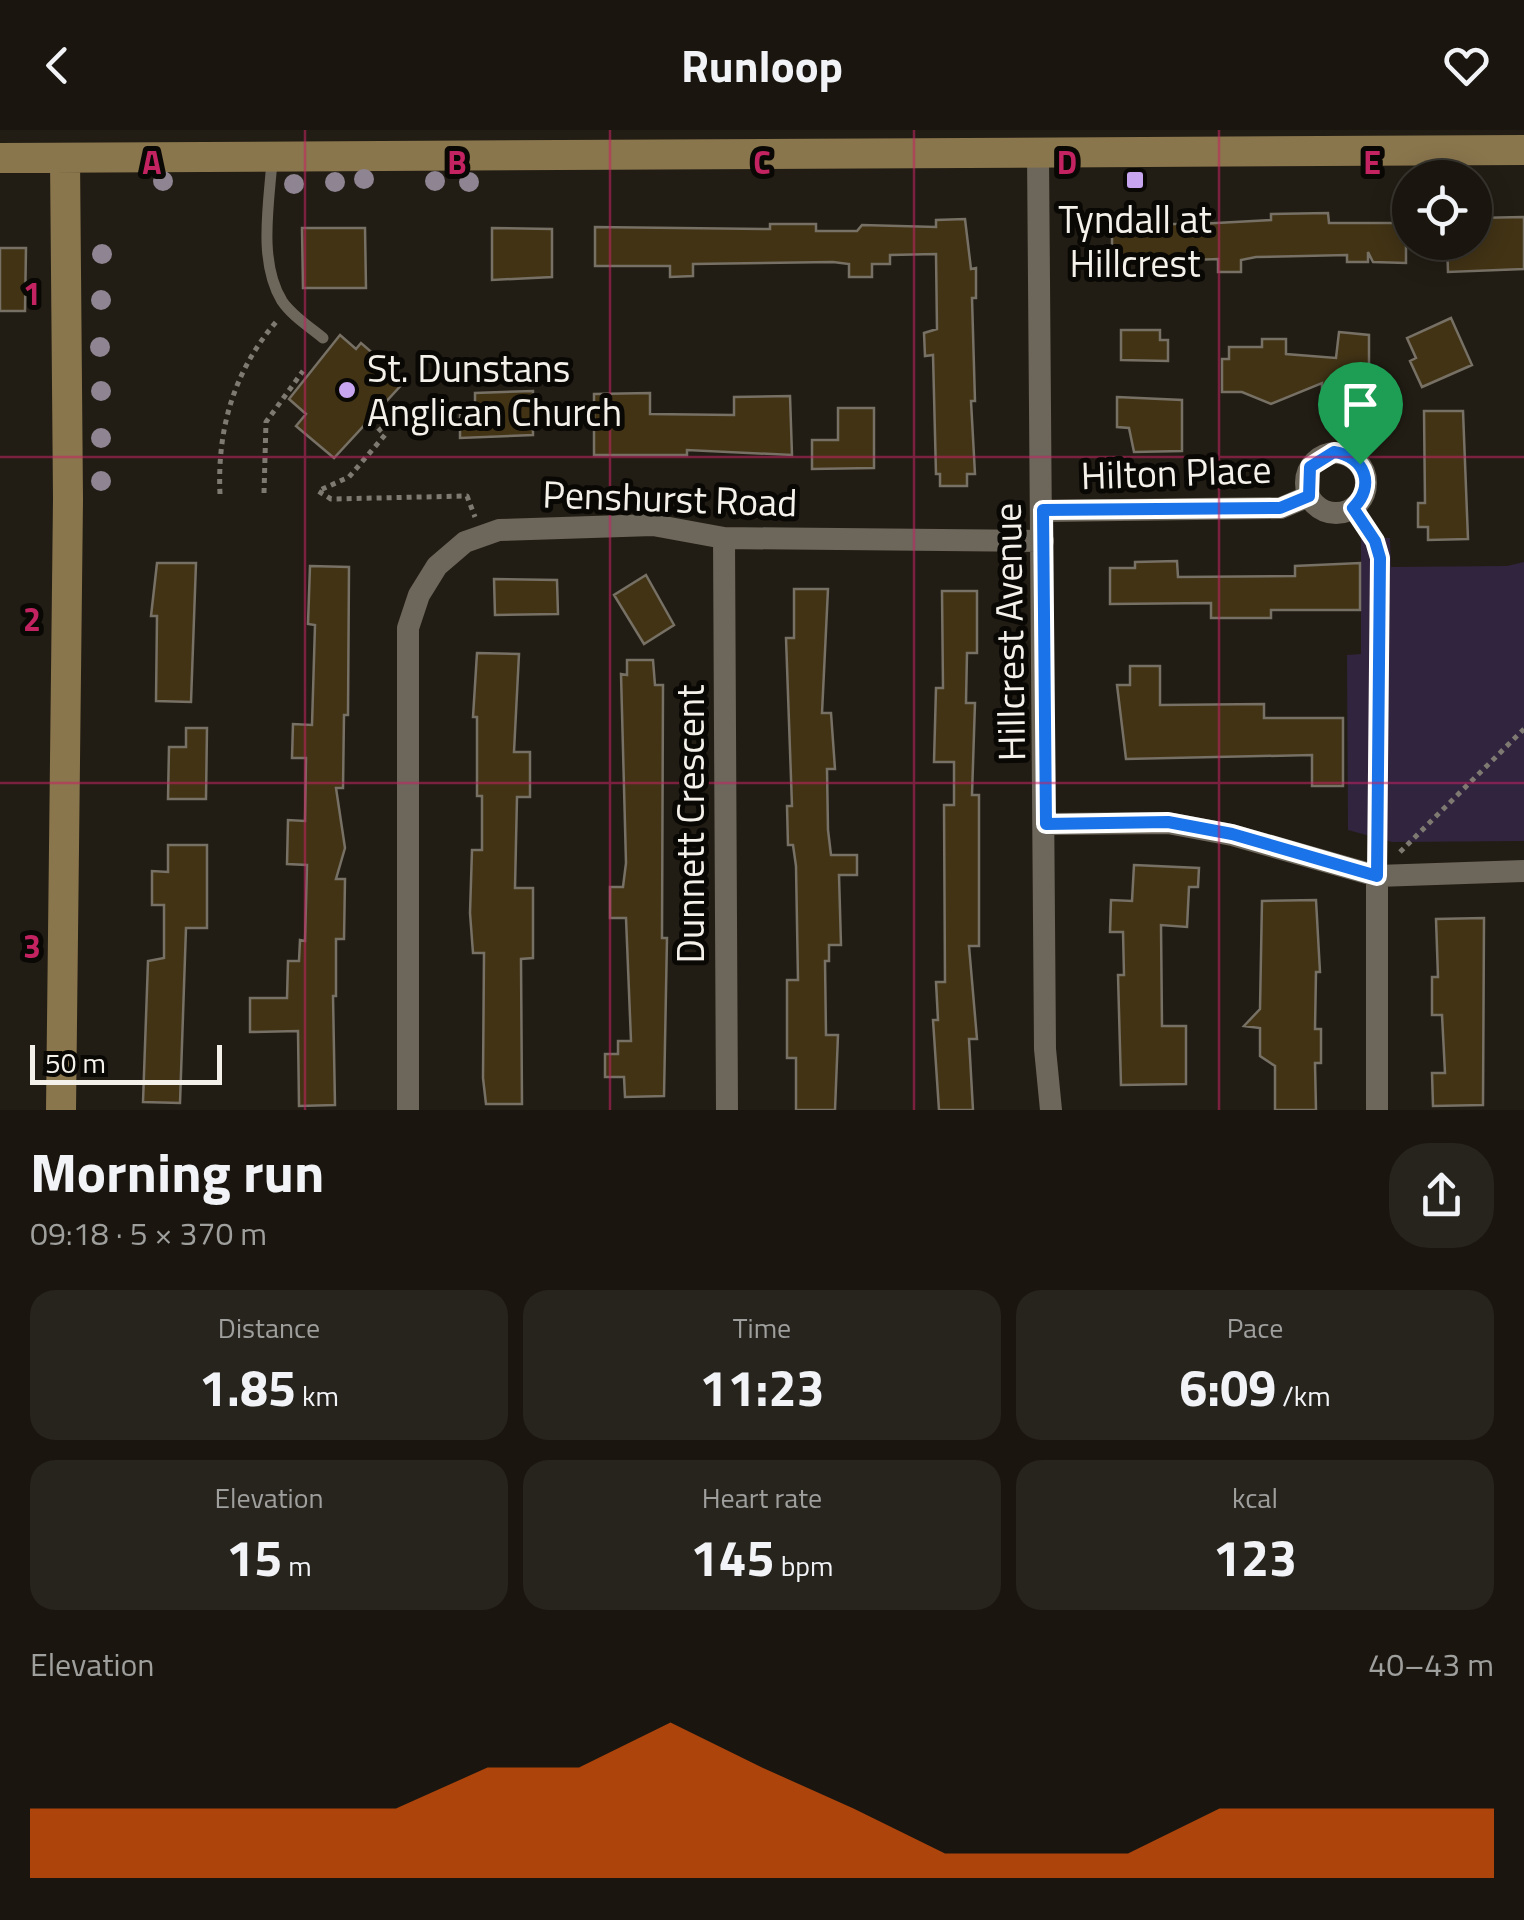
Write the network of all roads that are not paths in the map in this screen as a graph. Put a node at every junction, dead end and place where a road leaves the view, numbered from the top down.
1 (699, 142) edge
2 (1518, 144) edge
3 (1038, 154) junction
4 (272, 156) junction
5 (0, 158) edge
6 (65, 158) junction
7 (324, 338) dead end
8 (1309, 496) junction
9 (1043, 510) junction
10 (724, 538) junction
11 (1044, 541) junction
12 (1046, 824) junction
13 (1524, 871) edge
14 (1377, 876) junction
15 (61, 1110) edge
16 (408, 1110) edge
17 (726, 1110) edge
18 (1051, 1110) edge
19 (1377, 1110) edge

1 - 3 street
1 - 4 street
2 - 3 street
3 - 9 street, Hillcrest Avenue
4 - 6 street
4 - 7 lane
5 - 6 street
6 - 15 street
8 - 8 street, Hilton Place
8 - 9 street, Hilton Place
9 - 11 street, Hillcrest Avenue
10 - 11 street, Penshurst Road
10 - 16 street, Penshurst Road
10 - 17 street, Dunnett Crescent
11 - 12 street, Hillcrest Avenue
12 - 14 street
12 - 18 street, Hillcrest Avenue
13 - 14 street
14 - 19 street

